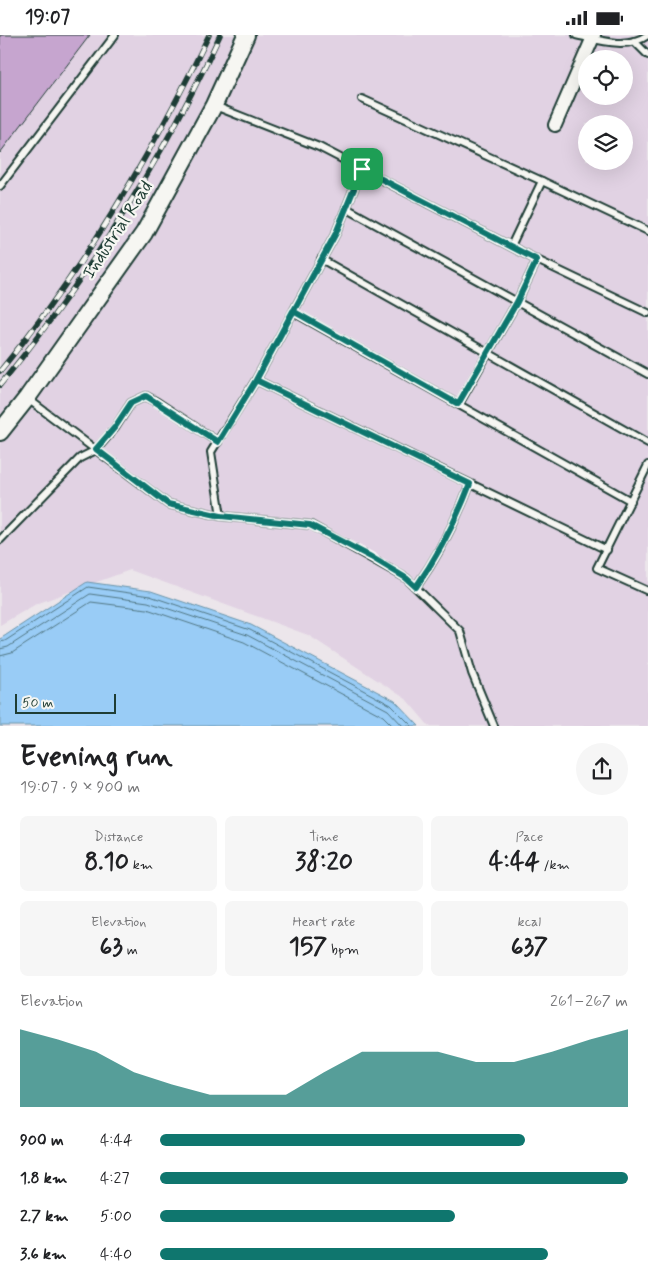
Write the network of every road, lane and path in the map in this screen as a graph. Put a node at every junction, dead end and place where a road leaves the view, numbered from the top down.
1 (114, 35) edge
2 (246, 35) edge
3 (576, 35) edge
4 (648, 35) edge
5 (594, 37) edge
6 (634, 41) junction
7 (648, 55) edge
8 (362, 99) dead end
9 (214, 105) junction
10 (555, 125) dead end
11 (362, 169) junction
12 (542, 181) junction
13 (0, 186) edge
14 (346, 208) junction
15 (648, 231) edge
16 (511, 246) junction
17 (322, 259) junction
18 (537, 260) junction
19 (517, 302) junction
20 (293, 311) junction
21 (648, 313) edge
22 (488, 353) junction
23 (648, 374) edge
24 (256, 380) junction
25 (27, 398) junction
26 (458, 404) junction
27 (0, 432) edge
28 (218, 442) junction
29 (648, 443) edge
30 (96, 449) junction
31 (648, 465) edge
32 (470, 484) junction
33 (631, 501) junction
34 (221, 516) junction
35 (0, 540) edge
36 (606, 550) junction
37 (416, 587) junction
38 (648, 591) edge
39 (494, 726) edge

1 - 13 lane
2 - 9 street, Industrial Road
3 - 5 lane
4 - 6 lane
5 - 6 lane
5 - 10 street
6 - 7 lane
8 - 12 lane
9 - 11 lane
9 - 25 street, Industrial Road
11 - 14 lane
11 - 16 lane
12 - 15 lane
12 - 16 lane
14 - 17 lane
14 - 19 lane
16 - 18 lane
17 - 20 lane
17 - 22 lane
18 - 19 lane
18 - 21 lane
19 - 22 lane
19 - 23 lane
20 - 24 lane
20 - 26 lane
22 - 26 lane
22 - 29 lane
24 - 28 lane
24 - 32 lane
25 - 27 street, Industrial Road
25 - 30 lane
26 - 33 lane
28 - 30 lane
28 - 34 lane
30 - 34 lane
30 - 35 lane
31 - 33 lane
32 - 36 lane
32 - 37 lane
33 - 36 lane
34 - 37 lane
36 - 38 lane
37 - 39 lane

